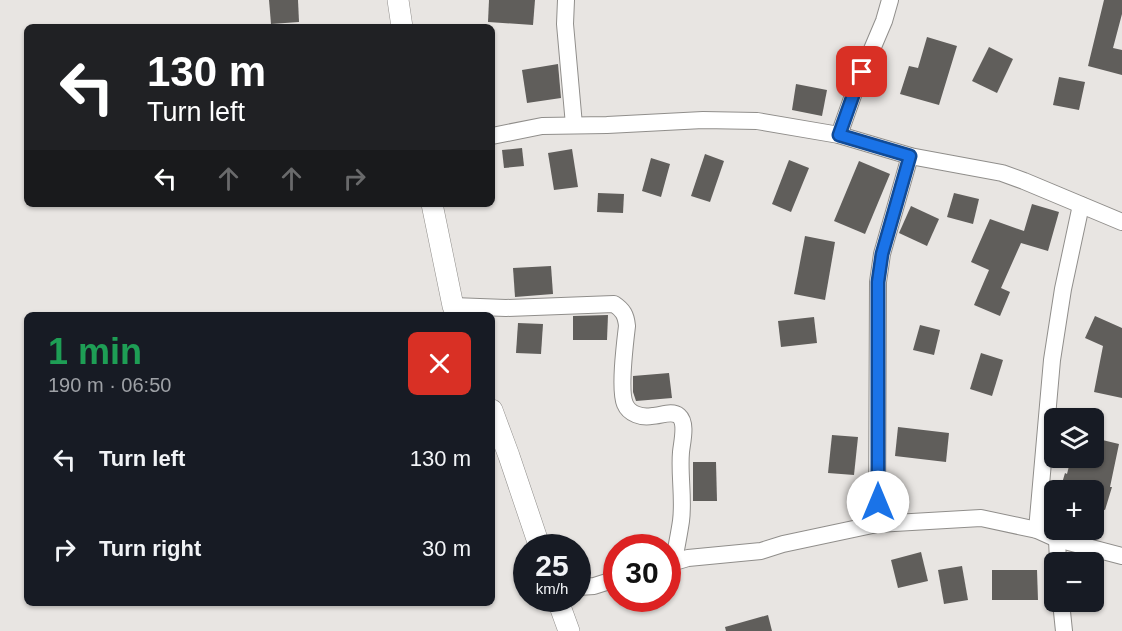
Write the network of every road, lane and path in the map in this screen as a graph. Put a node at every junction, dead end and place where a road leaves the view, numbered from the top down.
1 (398, 0) edge
2 (566, 0) edge
3 (890, 0) edge
4 (402, 24) edge
5 (574, 125) junction
6 (495, 135) edge
7 (839, 135) junction
8 (910, 156) junction
9 (1082, 205) junction
10 (433, 207) edge
11 (1122, 222) edge
12 (455, 311) edge
13 (495, 418) edge
14 (877, 524) junction
15 (1037, 530) junction
16 (1044, 533) edge
17 (535, 534) edge
18 (678, 534) edge
19 (1061, 540) edge
20 (1122, 556) edge
21 (681, 560) edge
22 (562, 612) edge
23 (1062, 612) edge
24 (569, 631) edge
25 (1064, 631) edge

1 - 4 street
2 - 5 street
3 - 7 street
5 - 6 street
5 - 7 street
7 - 8 street
8 - 9 street
8 - 14 street
9 - 11 street
9 - 15 street
10 - 12 street
12 - 18 street
13 - 17 street
14 - 15 street
14 - 21 street
15 - 16 street
19 - 20 street
22 - 24 street
23 - 25 street

